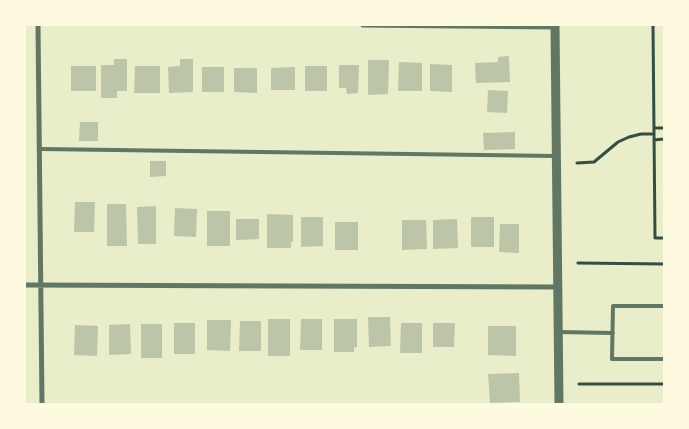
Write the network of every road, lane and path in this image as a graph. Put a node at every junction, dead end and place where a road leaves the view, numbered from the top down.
1 (38, 25) edge
2 (363, 25) edge
3 (653, 25) edge
4 (555, 26) edge
5 (654, 128) junction
6 (664, 128) edge
7 (654, 134) junction
8 (664, 139) edge
9 (654, 140) junction
10 (40, 149) junction
11 (556, 156) junction
12 (577, 163) dead end
13 (664, 238) edge
14 (578, 263) dead end
15 (664, 264) edge
16 (25, 285) edge
17 (40, 285) junction
18 (558, 287) junction
19 (664, 306) edge
20 (558, 332) junction
21 (613, 333) junction
22 (664, 359) edge
23 (579, 384) dead end
24 (664, 384) edge
25 (42, 404) edge
26 (559, 404) edge

1 - 10 street
2 - 4 street
3 - 5 path
4 - 11 street
5 - 6 path
5 - 7 path
7 - 9 path
7 - 12 path
8 - 9 path
9 - 13 path
10 - 11 lane
10 - 17 street
11 - 18 street
14 - 15 path
16 - 17 street
17 - 18 street
17 - 25 street
18 - 20 street
19 - 21 lane
20 - 21 lane
20 - 26 street
21 - 22 lane
23 - 24 path

